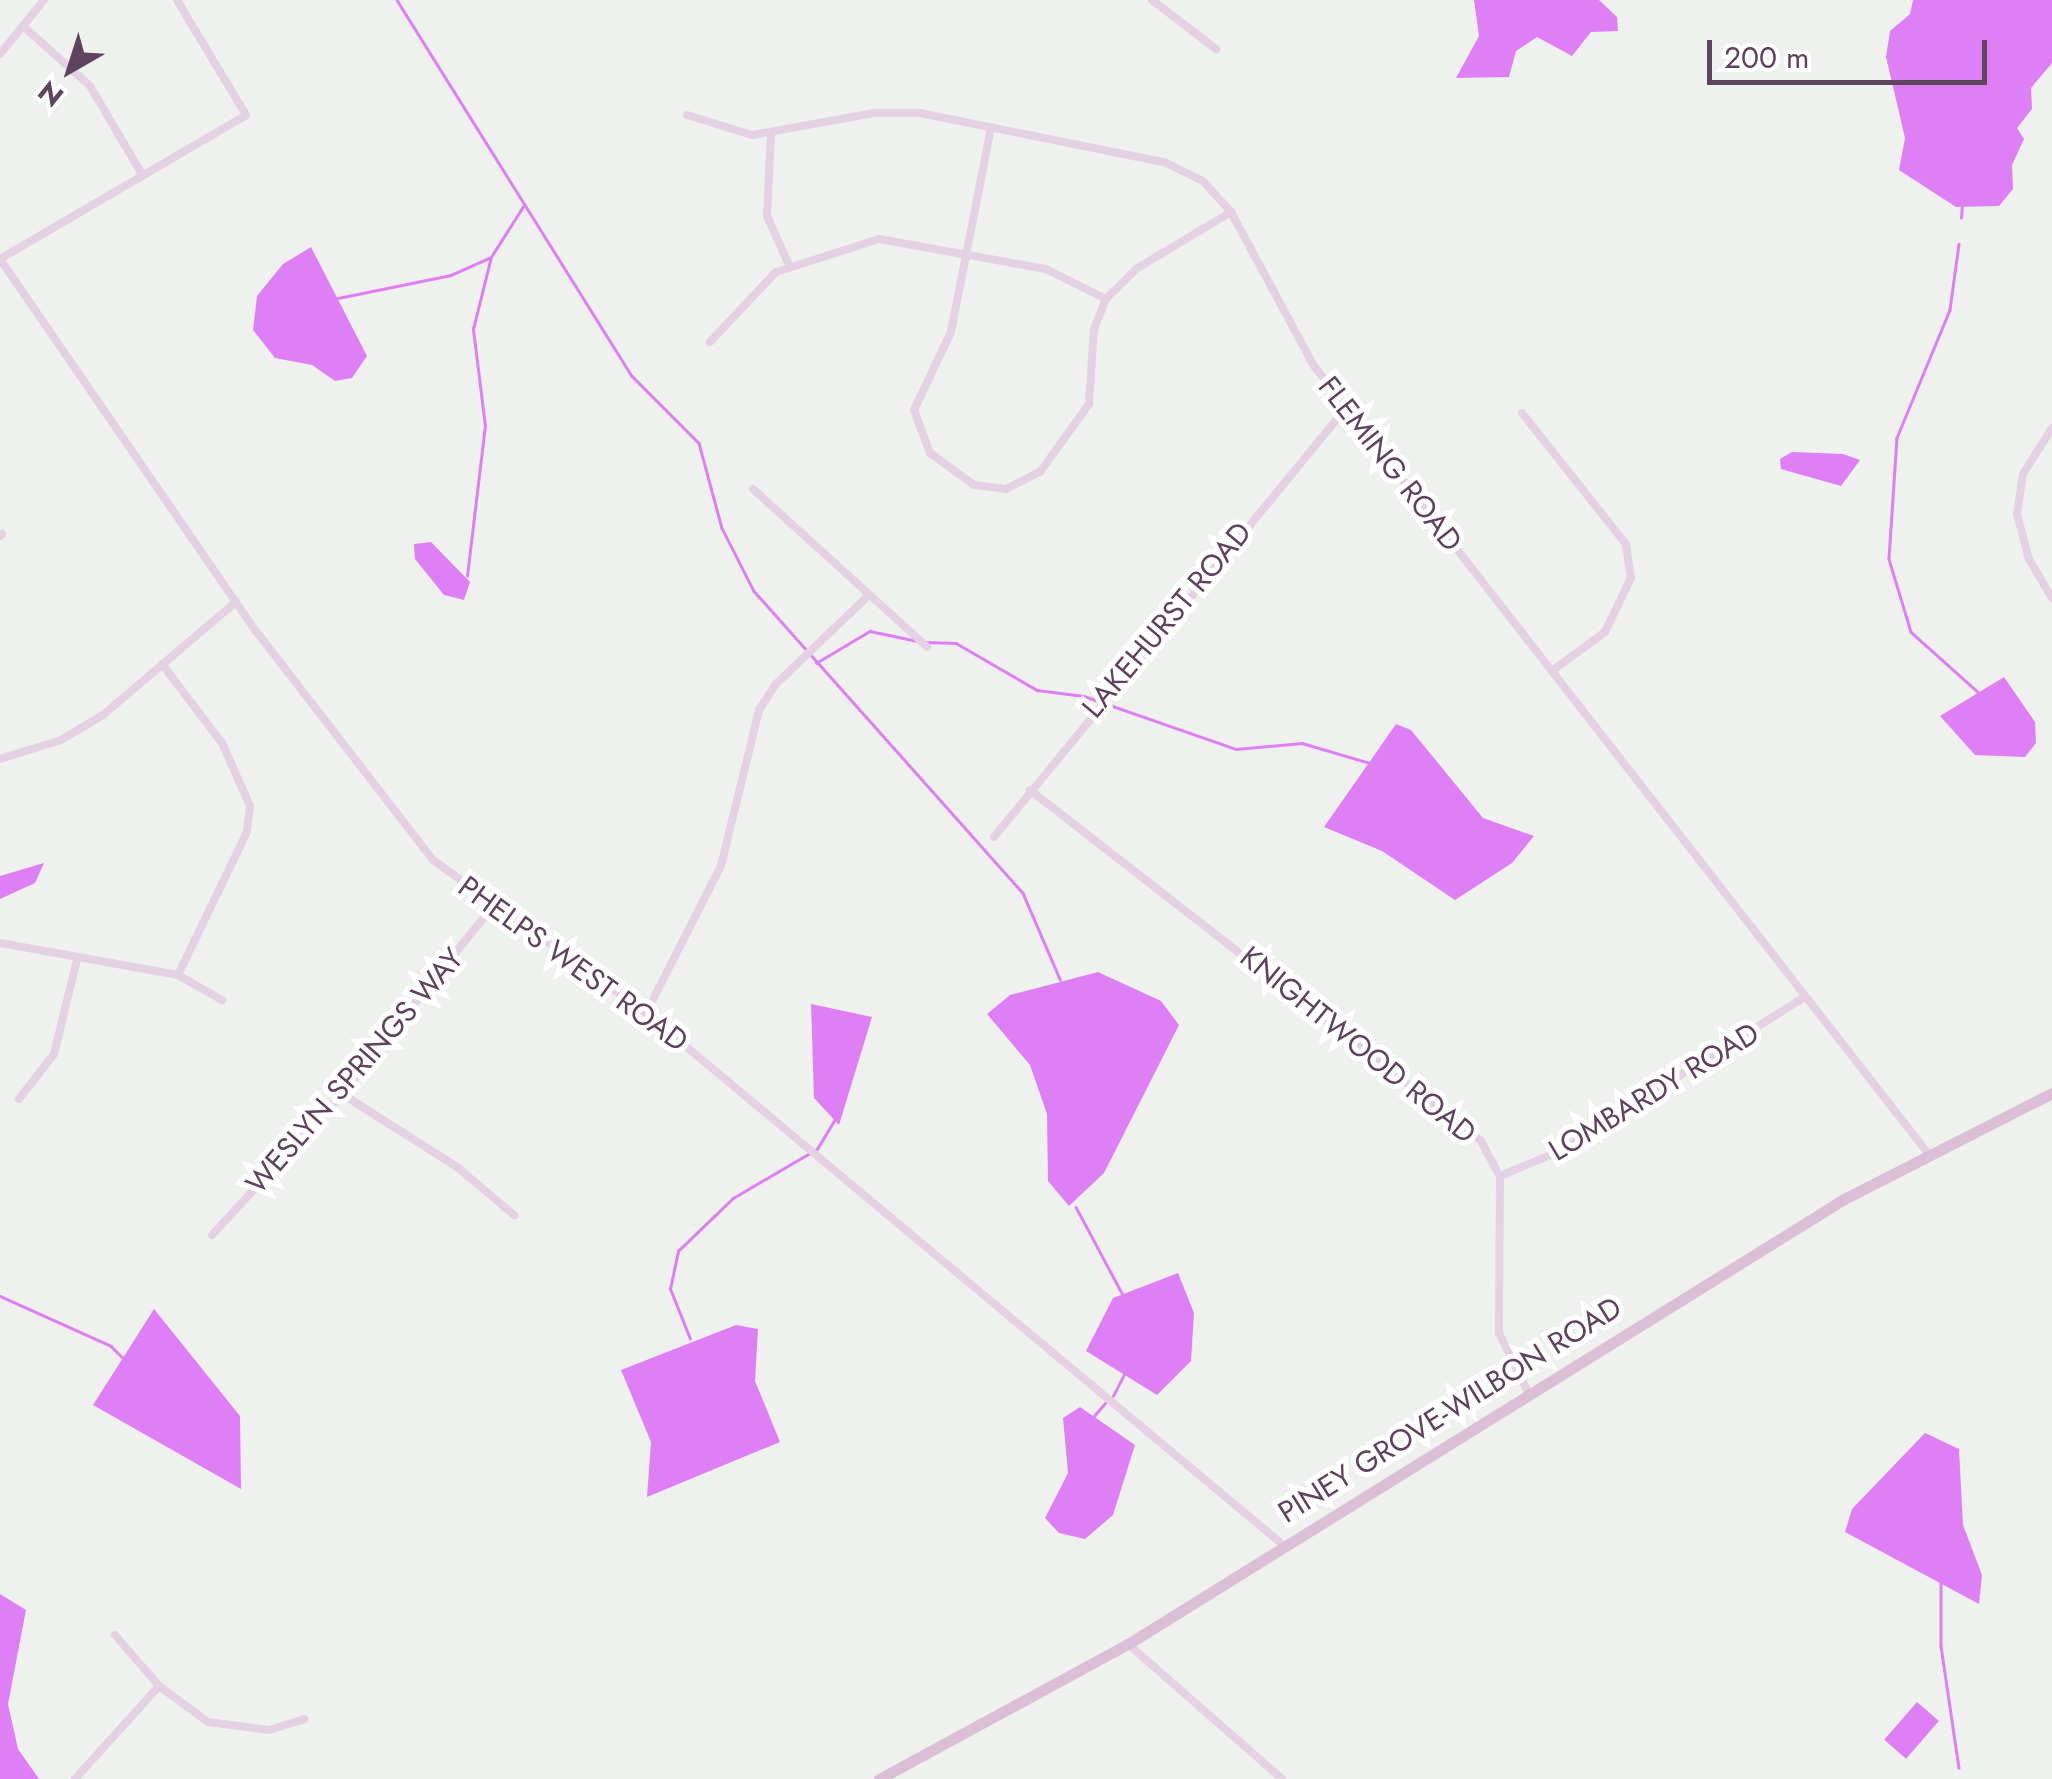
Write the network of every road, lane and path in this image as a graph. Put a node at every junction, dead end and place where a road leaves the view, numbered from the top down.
1 (44, 0) edge
2 (177, 0) edge
3 (1152, 0) edge
4 (23, 26) junction
5 (1216, 49) dead end
6 (0, 54) edge
7 (687, 115) dead end
8 (991, 128) junction
9 (770, 134) junction
10 (144, 176) junction
11 (1231, 212) junction
12 (966, 252) junction
13 (0, 259) edge
14 (789, 266) junction
15 (1106, 299) junction
16 (710, 342) dead end
17 (1346, 408) junction
18 (1522, 413) dead end
19 (2052, 428) edge
20 (753, 489) dead end
21 (870, 595) junction
22 (2052, 598) edge
23 (236, 602) junction
24 (927, 647) dead end
25 (162, 664) junction
26 (1552, 671) junction
27 (0, 759) edge
28 (1030, 790) junction
29 (994, 837) dead end
30 (494, 905) junction
31 (0, 943) edge
32 (77, 960) junction
33 (178, 975) junction
34 (1803, 998) junction
35 (222, 1000) dead end
36 (646, 1014) junction
37 (342, 1094) junction
38 (2052, 1094) edge
39 (19, 1099) dead end
40 (1927, 1152) junction
41 (1500, 1176) junction
42 (514, 1214) dead end
43 (212, 1235) dead end
44 (1526, 1390) junction
45 (1282, 1544) junction
46 (114, 1635) dead end
47 (1128, 1644) junction
48 (159, 1686) junction
49 (304, 1719) dead end
50 (75, 1779) edge
51 (879, 1779) edge
52 (1282, 1779) edge

1 - 4 street
2 - 10 street
3 - 5 street
4 - 6 street
4 - 10 street
7 - 9 street, FLEMING ROAD
8 - 9 street, FLEMING ROAD
8 - 11 street, FLEMING ROAD
8 - 12 street
9 - 14 street
10 - 13 street
11 - 15 street
11 - 17 street, FLEMING ROAD
12 - 14 street
12 - 15 street
12 - 15 street
13 - 23 street, PHELPS WEST ROAD
14 - 16 street
17 - 26 street, FLEMING ROAD
17 - 28 street, LAKEHURST ROAD
18 - 26 street
19 - 22 street
20 - 21 street
21 - 24 street
21 - 36 street
23 - 25 street
23 - 30 street, PHELPS WEST ROAD
25 - 27 street
25 - 33 street
26 - 34 street, FLEMING ROAD
28 - 29 street, LAKEHURST ROAD
28 - 41 street, KNIGHTWOOD ROAD
30 - 36 street, PHELPS WEST ROAD
30 - 37 street, WESLYN SPRINGS WAY
31 - 32 street
32 - 33 street
32 - 39 street
33 - 35 street
34 - 40 street, FLEMING ROAD
34 - 41 street, LOMBARDY ROAD
36 - 45 street, PHELPS WEST ROAD
37 - 42 street
37 - 43 street, WESLYN SPRINGS WAY
38 - 40 street, PINEY GROVE-WILBON ROAD
40 - 44 street, PINEY GROVE-WILBON ROAD
41 - 44 street
44 - 45 street, PINEY GROVE-WILBON ROAD
45 - 47 street, PINEY GROVE-WILBON ROAD
46 - 48 street
47 - 51 street, PINEY GROVE-WILBON ROAD
47 - 52 street
48 - 49 street
48 - 50 street

